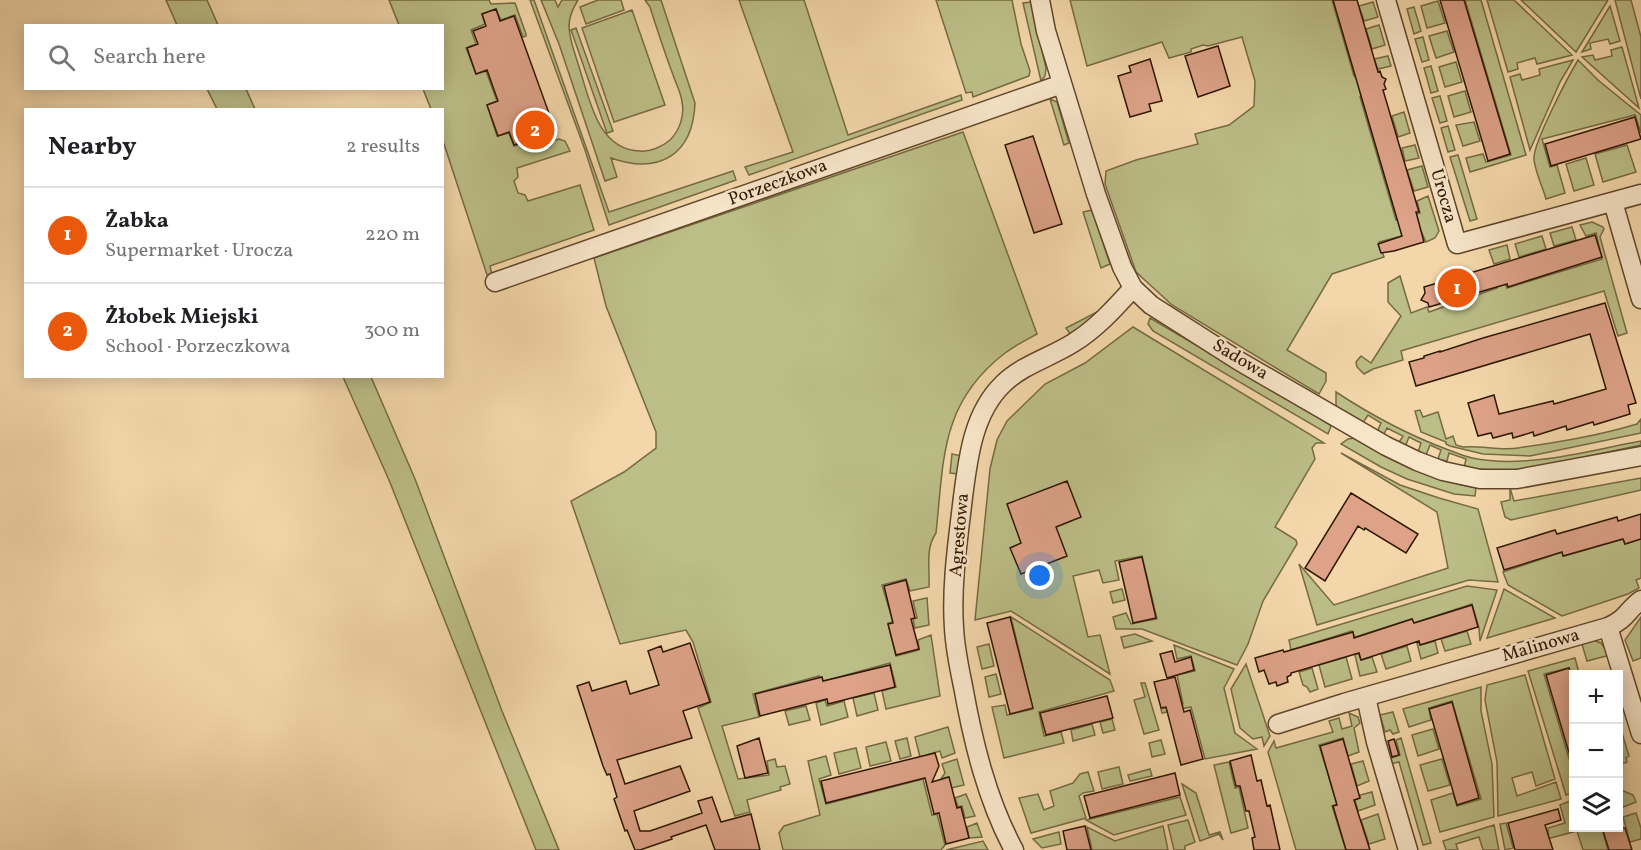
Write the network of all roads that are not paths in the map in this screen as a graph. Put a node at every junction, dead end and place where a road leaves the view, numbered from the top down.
1 (1040, 0) edge
2 (1386, 0) edge
3 (1062, 84) junction
4 (1641, 194) edge
5 (1613, 202) junction
6 (495, 282) dead end
7 (1133, 288) junction
8 (1641, 299) edge
9 (1641, 456) edge
10 (1641, 600) edge
11 (1608, 627) junction
12 (1366, 697) junction
13 (1278, 724) dead end
14 (1641, 734) edge
15 (1014, 850) edge
16 (1408, 850) edge

1 - 3 street, Sadowa
2 - 5 street, Urocza
3 - 6 street, Porzeczkowa
3 - 7 street, Sadowa
4 - 5 street, Urocza
5 - 8 street
7 - 9 street, Sadowa
7 - 15 street, Agrestowa
10 - 11 street
11 - 12 street, Malinowa
11 - 14 street
12 - 13 street, Malinowa
12 - 16 street

